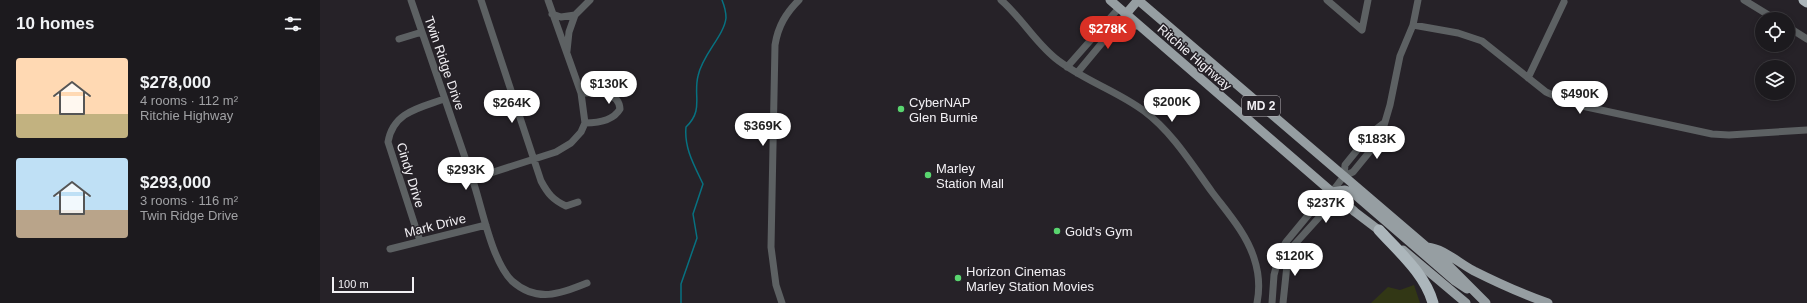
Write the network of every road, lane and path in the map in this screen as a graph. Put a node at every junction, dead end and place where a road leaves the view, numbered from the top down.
1 (411, 0) edge
2 (481, 0) edge
3 (548, 0) edge
4 (590, 0) edge
5 (799, 0) edge
6 (1002, 0) edge
7 (1110, 0) edge
8 (1125, 0) edge
9 (1138, 0) edge
10 (1327, 0) edge
11 (1368, 0) edge
12 (1418, 0) edge
13 (1744, 0) edge
14 (1564, 2) dead end
15 (1119, 8) junction
16 (1764, 12) edge
17 (552, 14) junction
18 (1126, 14) junction
19 (575, 15) junction
20 (1138, 25) junction
21 (1413, 25) junction
22 (1112, 30) junction
23 (1795, 31) edge
24 (422, 32) junction
25 (399, 39) dead end
26 (1807, 39) edge
27 (567, 55) junction
28 (1067, 68) junction
29 (1078, 74) junction
30 (1528, 78) junction
31 (581, 93) junction
32 (444, 99) junction
33 (585, 123) junction
34 (1384, 123) junction
35 (1807, 130) edge
36 (534, 159) junction
37 (1344, 176) junction
38 (472, 180) junction
39 (1332, 192) junction
40 (578, 202) dead end
41 (486, 225) junction
42 (1379, 230) junction
43 (420, 242) junction
44 (1427, 247) junction
45 (390, 249) dead end
46 (587, 283) dead end
47 (1478, 296) junction
48 (782, 303) edge
49 (1258, 303) edge
50 (1272, 303) edge
51 (1283, 303) edge
52 (1433, 303) edge
53 (1466, 303) edge
54 (1486, 303) edge
55 (1548, 303) edge

1 - 24 street, Twin Ridge Drive
2 - 36 street
3 - 17 street
4 - 19 street
5 - 48 street
6 - 28 street
7 - 15 main road, Ritchie Highway / MD 2
8 - 15 main road
9 - 18 main road
9 - 37 main road, Ritchie Highway / MD 2
10 - 11 street
12 - 21 street
13 - 16 street
14 - 30 street
15 - 18 main road, Ritchie Highway / MD 2
15 - 28 street
17 - 19 street
17 - 27 street
18 - 20 main road, Ritchie Highway / MD 2
18 - 22 street
19 - 27 street
20 - 22 main road
20 - 39 main road, Ritchie Highway / MD 2
21 - 30 street
21 - 34 street
22 - 29 street
23 - 26 street
24 - 25 street
24 - 32 street, Twin Ridge Drive
27 - 31 street
28 - 29 street
29 - 49 street
30 - 35 street
31 - 33 street
31 - 33 street
32 - 38 street, Twin Ridge Drive
32 - 43 street, Cindy Drive
33 - 36 street
34 - 37 street
34 - 37 street
36 - 38 street
36 - 40 street
37 - 39 street
37 - 44 main road, Ritchie Highway / MD 2
38 - 41 street, Twin Ridge Drive
39 - 42 main road, Ritchie Highway / MD 2
39 - 47 main road
39 - 50 street
39 - 51 street
41 - 43 street, Mark Drive
41 - 46 street, Twin Ridge Drive
42 - 52 highway
42 - 53 main road, Ritchie Highway / MD 2
43 - 45 street, Mark Drive
44 - 47 main road, Ritchie Highway / MD 2
44 - 55 main road
47 - 54 main road, Ritchie Highway / MD 2

